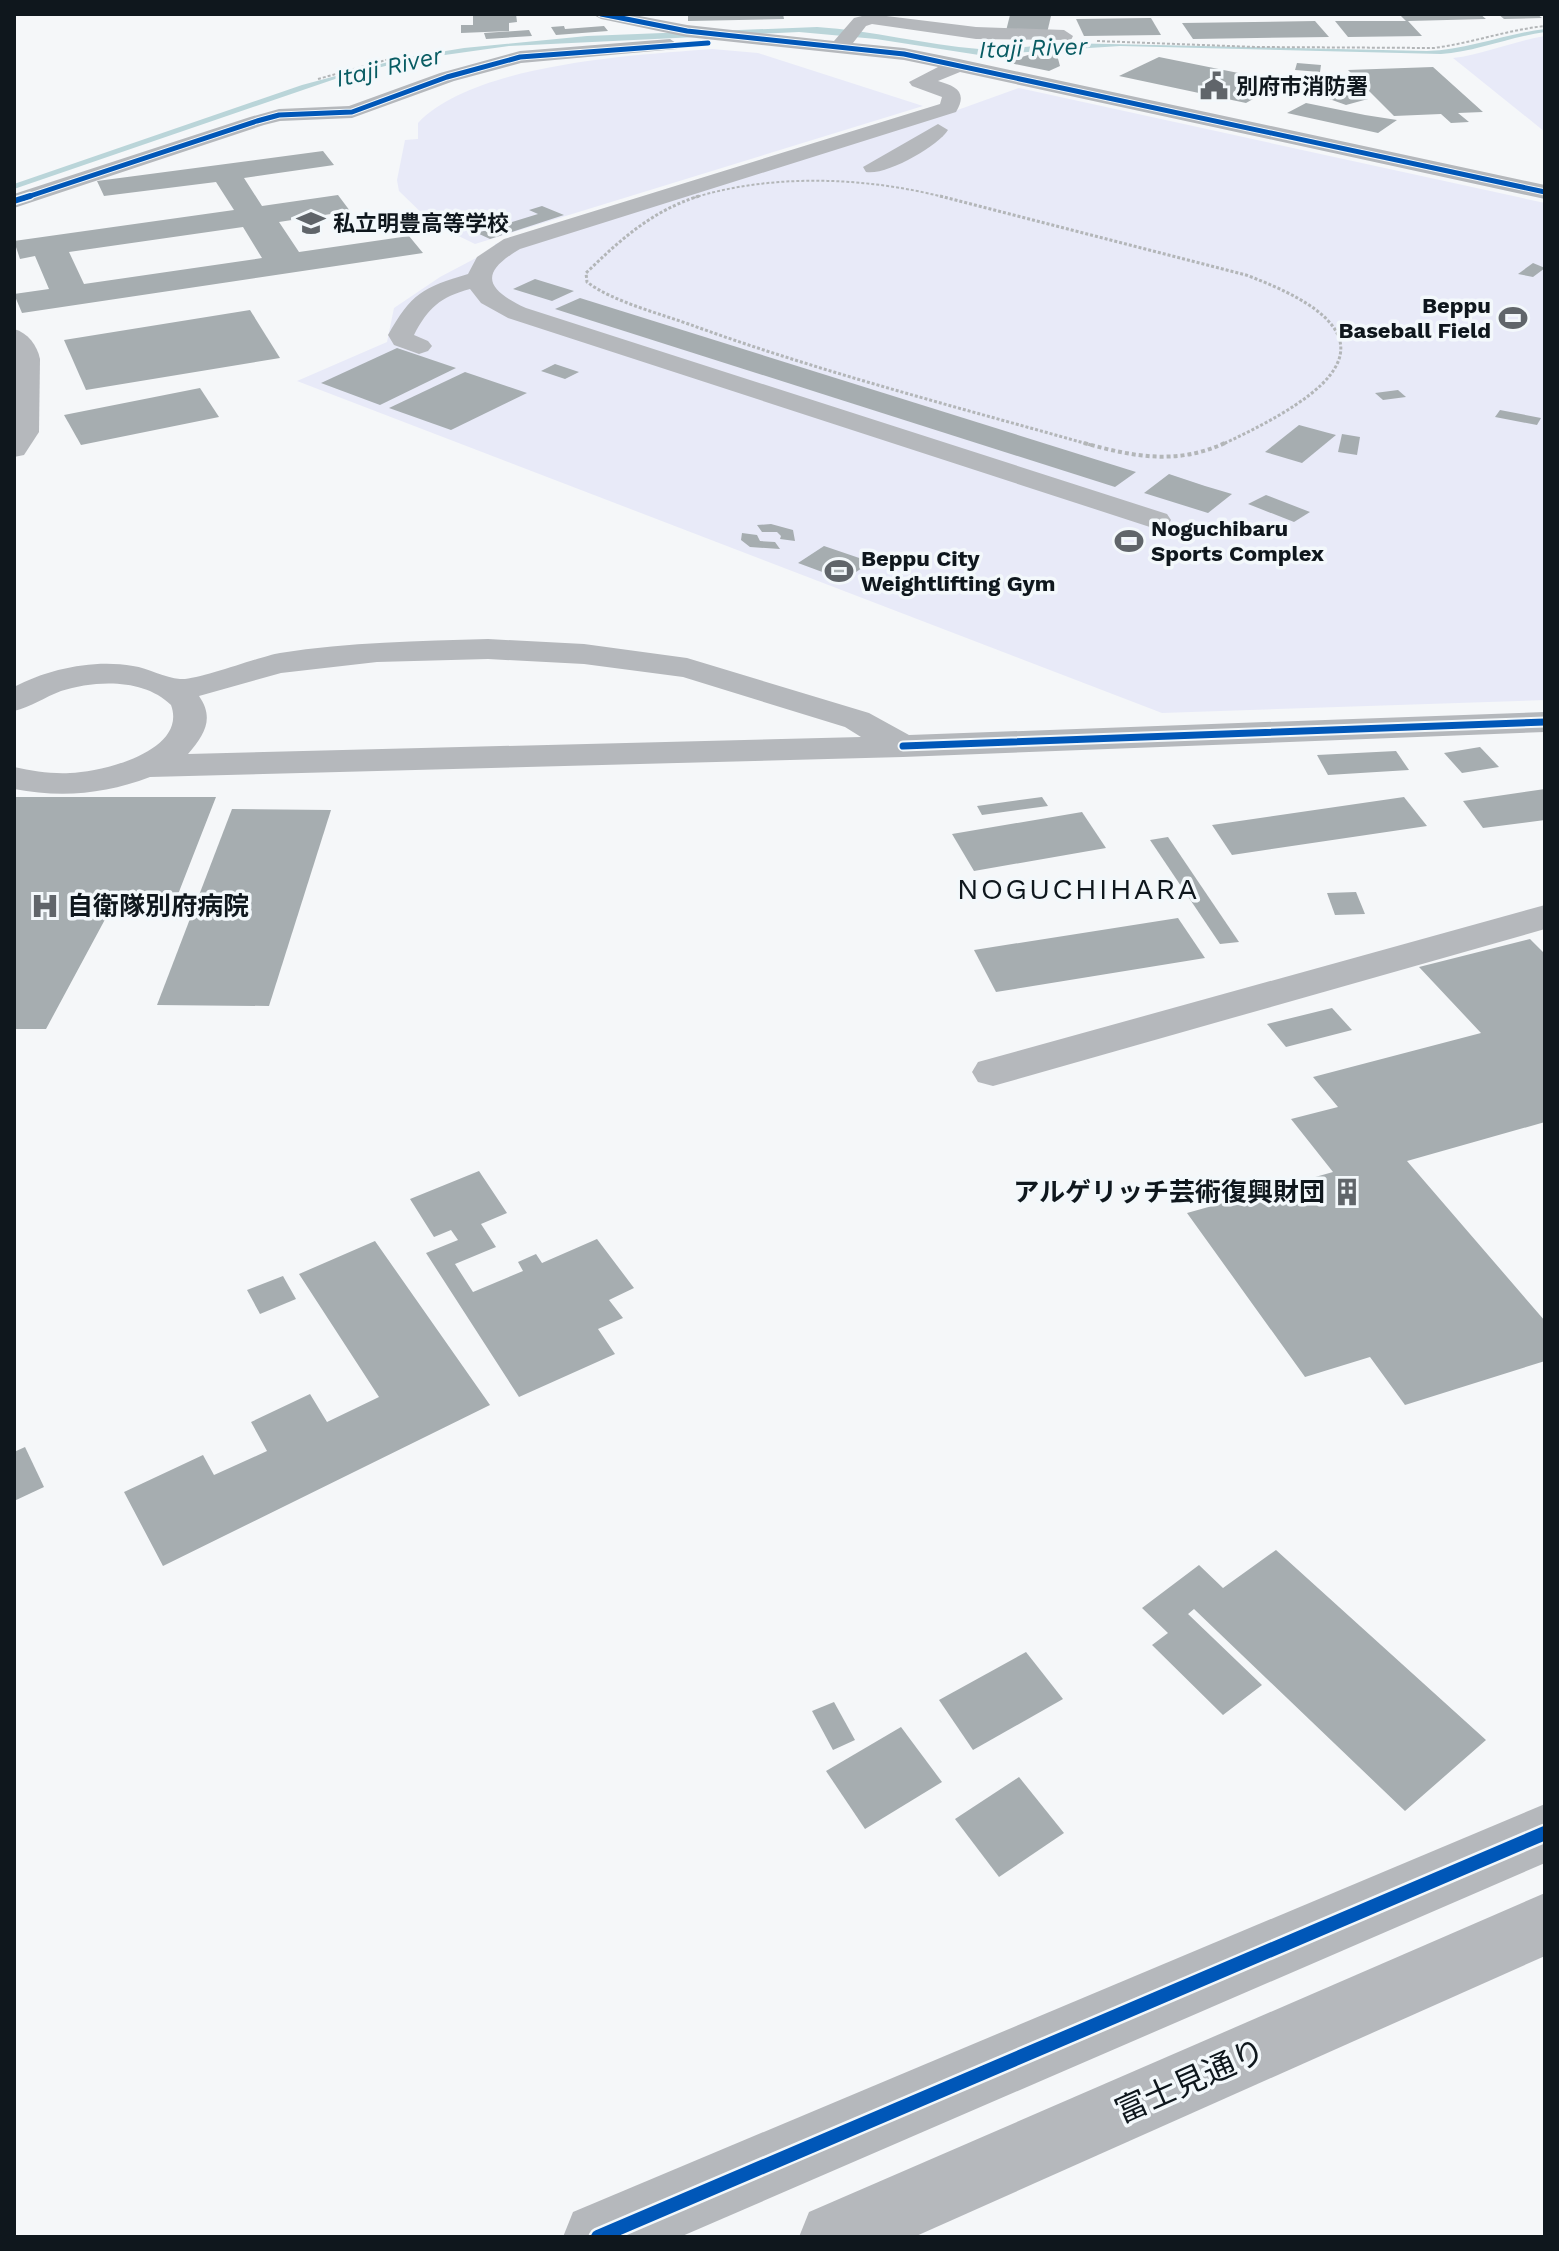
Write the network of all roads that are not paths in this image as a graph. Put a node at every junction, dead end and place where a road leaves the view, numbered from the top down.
1 (601, 14) edge
2 (847, 37) junction
3 (1067, 37) dead end
4 (752, 38) junction
5 (959, 65) junction
6 (931, 114) junction
7 (874, 167) dead end
8 (1545, 192) edge
9 (14, 201) edge
10 (477, 279) junction
11 (14, 337) edge
12 (419, 346) dead end
13 (14, 449) edge
14 (1156, 520) dead end
15 (177, 691) junction
16 (14, 701) edge
17 (1545, 722) edge
18 (903, 746) junction
19 (147, 766) junction
20 (14, 778) edge
21 (1545, 917) edge
22 (993, 1072) dead end
23 (1545, 1833) edge
24 (1545, 1924) edge
25 (598, 2237) edge
26 (834, 2237) edge

1 - 4 street
2 - 3 street
2 - 4 street
2 - 5 street
4 - 9 street
5 - 6 street
5 - 8 street
6 - 7 street
6 - 10 street
10 - 12 street
10 - 14 street
11 - 13 street
15 - 16 street
15 - 18 street
15 - 19 street
17 - 18 street
18 - 19 street
19 - 20 street
21 - 22 street
23 - 25 street
24 - 26 street, 富士見通り

